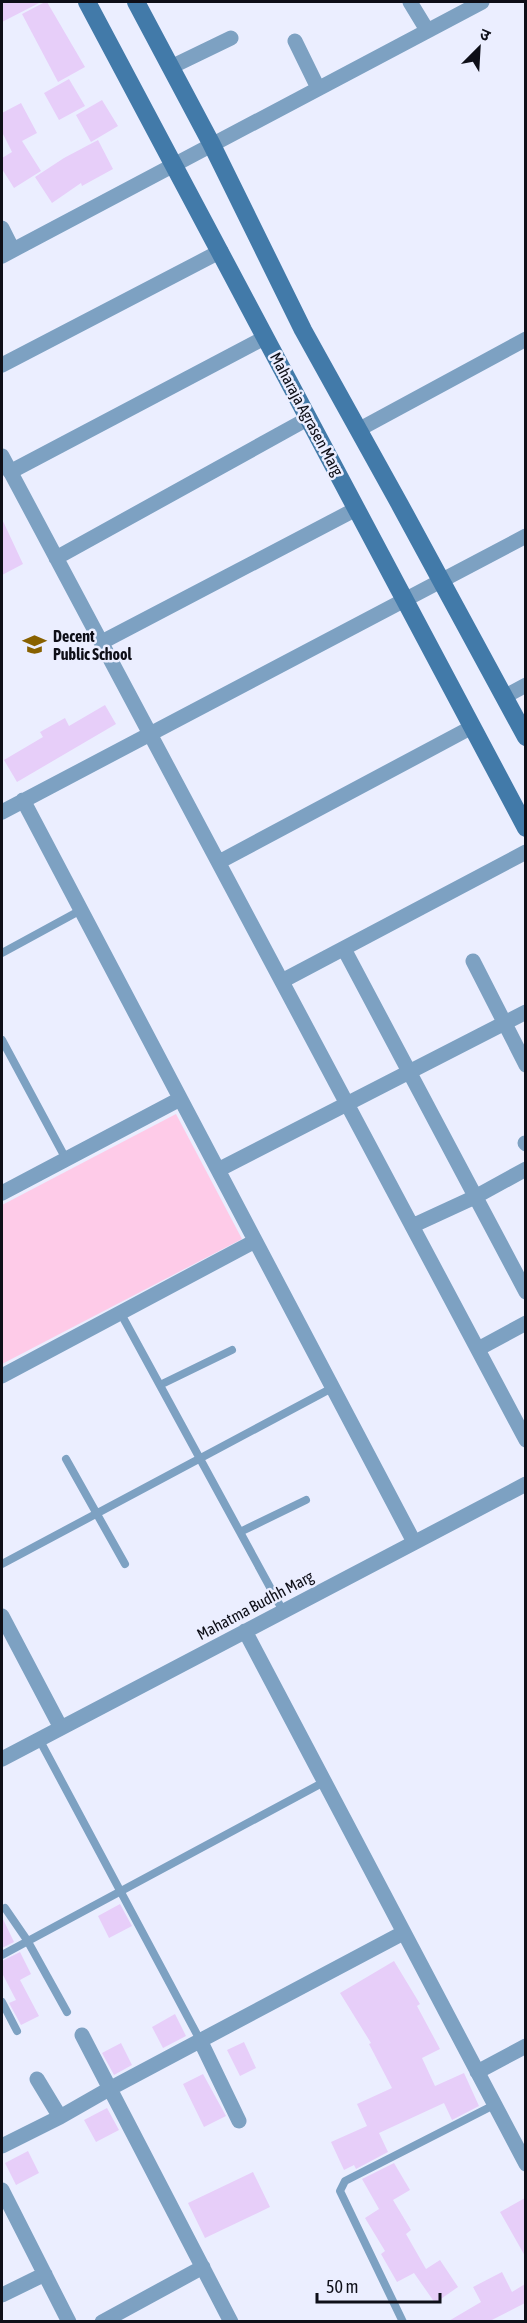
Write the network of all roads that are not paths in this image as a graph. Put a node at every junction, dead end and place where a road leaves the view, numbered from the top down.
1 (87, 2) edge
2 (136, 2) edge
3 (410, 2) edge
4 (482, 2) edge
5 (427, 30) junction
6 (231, 38) dead end
7 (295, 41) dead end
8 (171, 67) junction
9 (318, 88) junction
10 (211, 143) junction
11 (174, 164) junction
12 (2, 228) edge
13 (221, 251) junction
14 (8, 252) edge
15 (266, 337) junction
16 (525, 339) edge
17 (2, 365) edge
18 (309, 418) junction
19 (358, 430) junction
20 (2, 456) edge
21 (10, 472) junction
22 (356, 509) junction
23 (525, 536) edge
24 (57, 558) junction
25 (441, 581) junction
26 (405, 599) junction
27 (102, 642) junction
28 (525, 685) edge
29 (504, 697) junction
30 (472, 727) junction
31 (151, 733) junction
32 (525, 737) edge
33 (23, 800) junction
34 (2, 812) edge
35 (525, 828) edge
36 (525, 852) edge
37 (219, 862) junction
38 (81, 910) junction
39 (344, 950) junction
40 (2, 952) edge
41 (473, 961) dead end
42 (282, 981) junction
43 (525, 1012) edge
44 (504, 1023) junction
45 (2, 1040) edge
46 (525, 1065) edge
47 (408, 1072) junction
48 (180, 1099) junction
49 (347, 1104) junction
50 (66, 1159) junction
51 (525, 1169) edge
52 (218, 1170) junction
53 (2, 1193) edge
54 (475, 1197) junction
55 (412, 1226) junction
56 (255, 1241) junction
57 (525, 1292) edge
58 (120, 1312) junction
59 (525, 1323) edge
60 (478, 1349) junction
61 (232, 1350) dead end
62 (2, 1376) edge
63 (160, 1385) junction
64 (332, 1388) junction
65 (525, 1440) edge
66 (200, 1458) junction
67 (66, 1459) dead end
68 (525, 1484) edge
69 (306, 1500) dead end
70 (96, 1513) junction
71 (240, 1532) junction
72 (414, 1542) junction
73 (2, 1564) edge
74 (125, 1564) dead end
75 (284, 1611) junction
76 (2, 1616) edge
77 (244, 1631) junction
78 (61, 1728) junction
79 (39, 1739) junction
80 (2, 1759) edge
81 (324, 1782) junction
82 (120, 1891) junction
83 (5, 1908) dead end
84 (404, 1933) junction
85 (27, 1940) junction
86 (2, 1955) edge
87 (2, 2002) edge
88 (67, 2012) dead end
89 (17, 2031) dead end
90 (82, 2035) dead end
91 (200, 2040) junction
92 (525, 2046) edge
93 (477, 2072) junction
94 (37, 2079) dead end
95 (109, 2089) junction
96 (494, 2104) junction
97 (60, 2117) junction
98 (239, 2121) dead end
99 (521, 2144) edge
100 (2, 2146) edge
101 (525, 2164) edge
102 (2, 2190) edge
103 (203, 2267) junction
104 (45, 2274) junction
105 (2, 2295) edge
106 (69, 2322) edge
107 (102, 2322) edge
108 (231, 2322) edge
109 (403, 2322) edge

1 - 11 street, Maharaja Agrasen Marg
2 - 8 street
3 - 5 street
4 - 5 street
5 - 9 street
6 - 8 street
7 - 9 street
8 - 10 street
9 - 10 street
10 - 11 street
10 - 19 street
11 - 13 street, Maharaja Agrasen Marg
11 - 14 street
12 - 14 street
13 - 15 street, Maharaja Agrasen Marg
13 - 17 street
15 - 18 street, Maharaja Agrasen Marg
15 - 21 street
16 - 19 street
18 - 22 street, Maharaja Agrasen Marg
18 - 24 street
19 - 25 street
20 - 21 street
21 - 24 street
22 - 26 street, Maharaja Agrasen Marg
22 - 27 street
23 - 25 street
24 - 27 street
25 - 26 street
25 - 29 street
26 - 30 street, Maharaja Agrasen Marg
26 - 31 street
27 - 31 street
28 - 29 street
29 - 32 street
30 - 35 street, Maharaja Agrasen Marg
30 - 37 street
31 - 33 street
31 - 37 street
33 - 34 street
33 - 38 street
36 - 39 street
37 - 42 street
38 - 40 lane
38 - 48 street
39 - 42 street
39 - 47 street
41 - 44 street
42 - 49 street
43 - 44 street
44 - 46 street
44 - 47 street
45 - 50 lane
47 - 49 street
47 - 54 street
48 - 50 street
48 - 52 street
49 - 52 street
49 - 55 street
50 - 53 street
51 - 54 street
52 - 56 street
54 - 55 street
54 - 57 street
55 - 60 street
56 - 58 street
56 - 64 street
58 - 62 street
58 - 63 lane
59 - 60 street
60 - 65 street
61 - 63 lane
63 - 66 lane
64 - 66 lane
64 - 72 street
66 - 70 lane
66 - 71 lane
67 - 70 lane
68 - 72 street, Mahatma Budhh Marg
69 - 71 lane
70 - 73 lane
70 - 74 lane
71 - 75 lane
72 - 75 street, Mahatma Budhh Marg
75 - 77 street, Mahatma Budhh Marg
76 - 78 street
77 - 78 street, Mahatma Budhh Marg
77 - 81 street
78 - 79 street, Mahatma Budhh Marg
79 - 80 street, Mahatma Budhh Marg
79 - 82 lane
81 - 82 lane
81 - 84 street
82 - 85 lane
82 - 91 lane
83 - 85 lane
84 - 91 street
84 - 93 street
85 - 86 lane
85 - 88 lane
87 - 89 lane
90 - 95 street
91 - 95 street
91 - 98 street
92 - 93 street
93 - 96 street
94 - 97 street
95 - 97 street
95 - 103 street
96 - 99 street
96 - 109 lane
97 - 100 street
99 - 101 street
102 - 104 street
103 - 107 street
103 - 108 street
104 - 105 street
104 - 106 street

